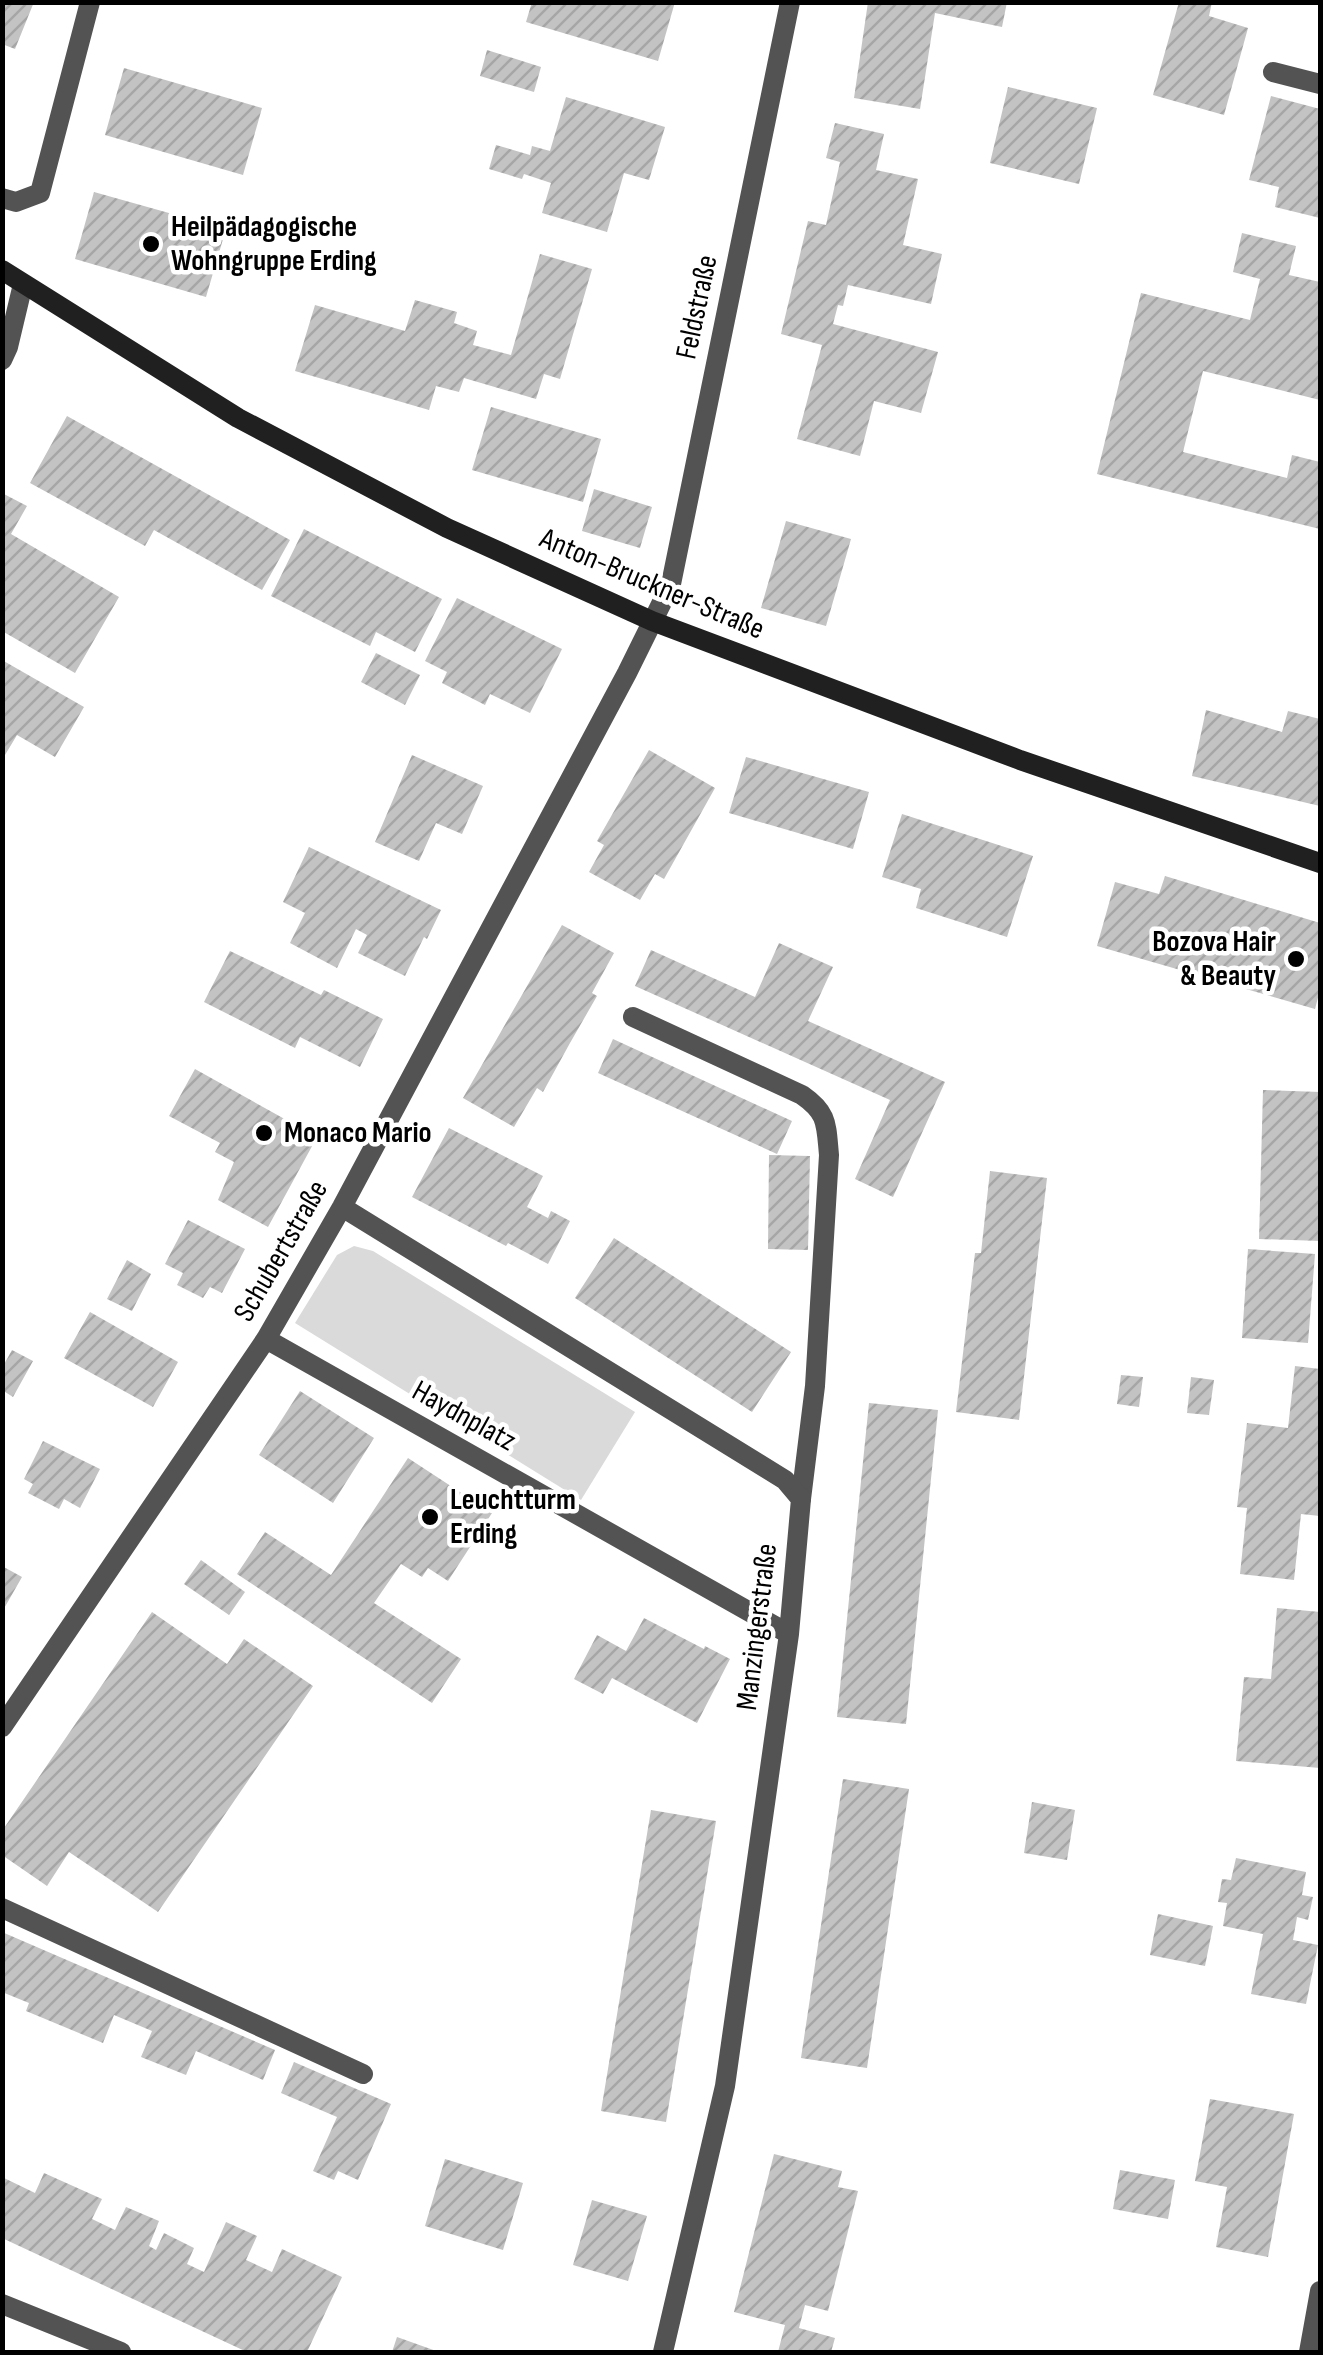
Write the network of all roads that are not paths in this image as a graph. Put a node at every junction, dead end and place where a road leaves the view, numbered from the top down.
1 (90, 2) edge
2 (790, 2) edge
3 (1273, 72) dead end
4 (1320, 84) edge
5 (2, 198) edge
6 (2, 270) edge
7 (22, 284) junction
8 (2, 360) edge
9 (652, 621) junction
10 (1320, 864) edge
11 (633, 1017) dead end
12 (342, 1207) junction
13 (266, 1339) junction
14 (801, 1499) junction
15 (789, 1634) junction
16 (2, 1727) edge
17 (2, 1908) edge
18 (363, 2074) dead end
19 (1320, 2292) edge
20 (5, 2312) edge
21 (122, 2352) edge
22 (663, 2352) edge
23 (1309, 2352) edge

1 - 5 street
2 - 9 street, Feldstraße
3 - 4 street
6 - 7 main road, Anton-Bruckner-Straße
7 - 8 street
7 - 9 main road, Anton-Bruckner-Straße
9 - 10 main road, Anton-Bruckner-Straße
9 - 12 street, Schubertstraße
11 - 14 street, Manzingerstraße
12 - 13 street, Schubertstraße
12 - 14 street
13 - 15 street, Haydnplatz
13 - 16 street, Schubertstraße
14 - 15 street, Manzingerstraße
15 - 22 street, Manzingerstraße
17 - 18 street
19 - 23 street
20 - 21 street

